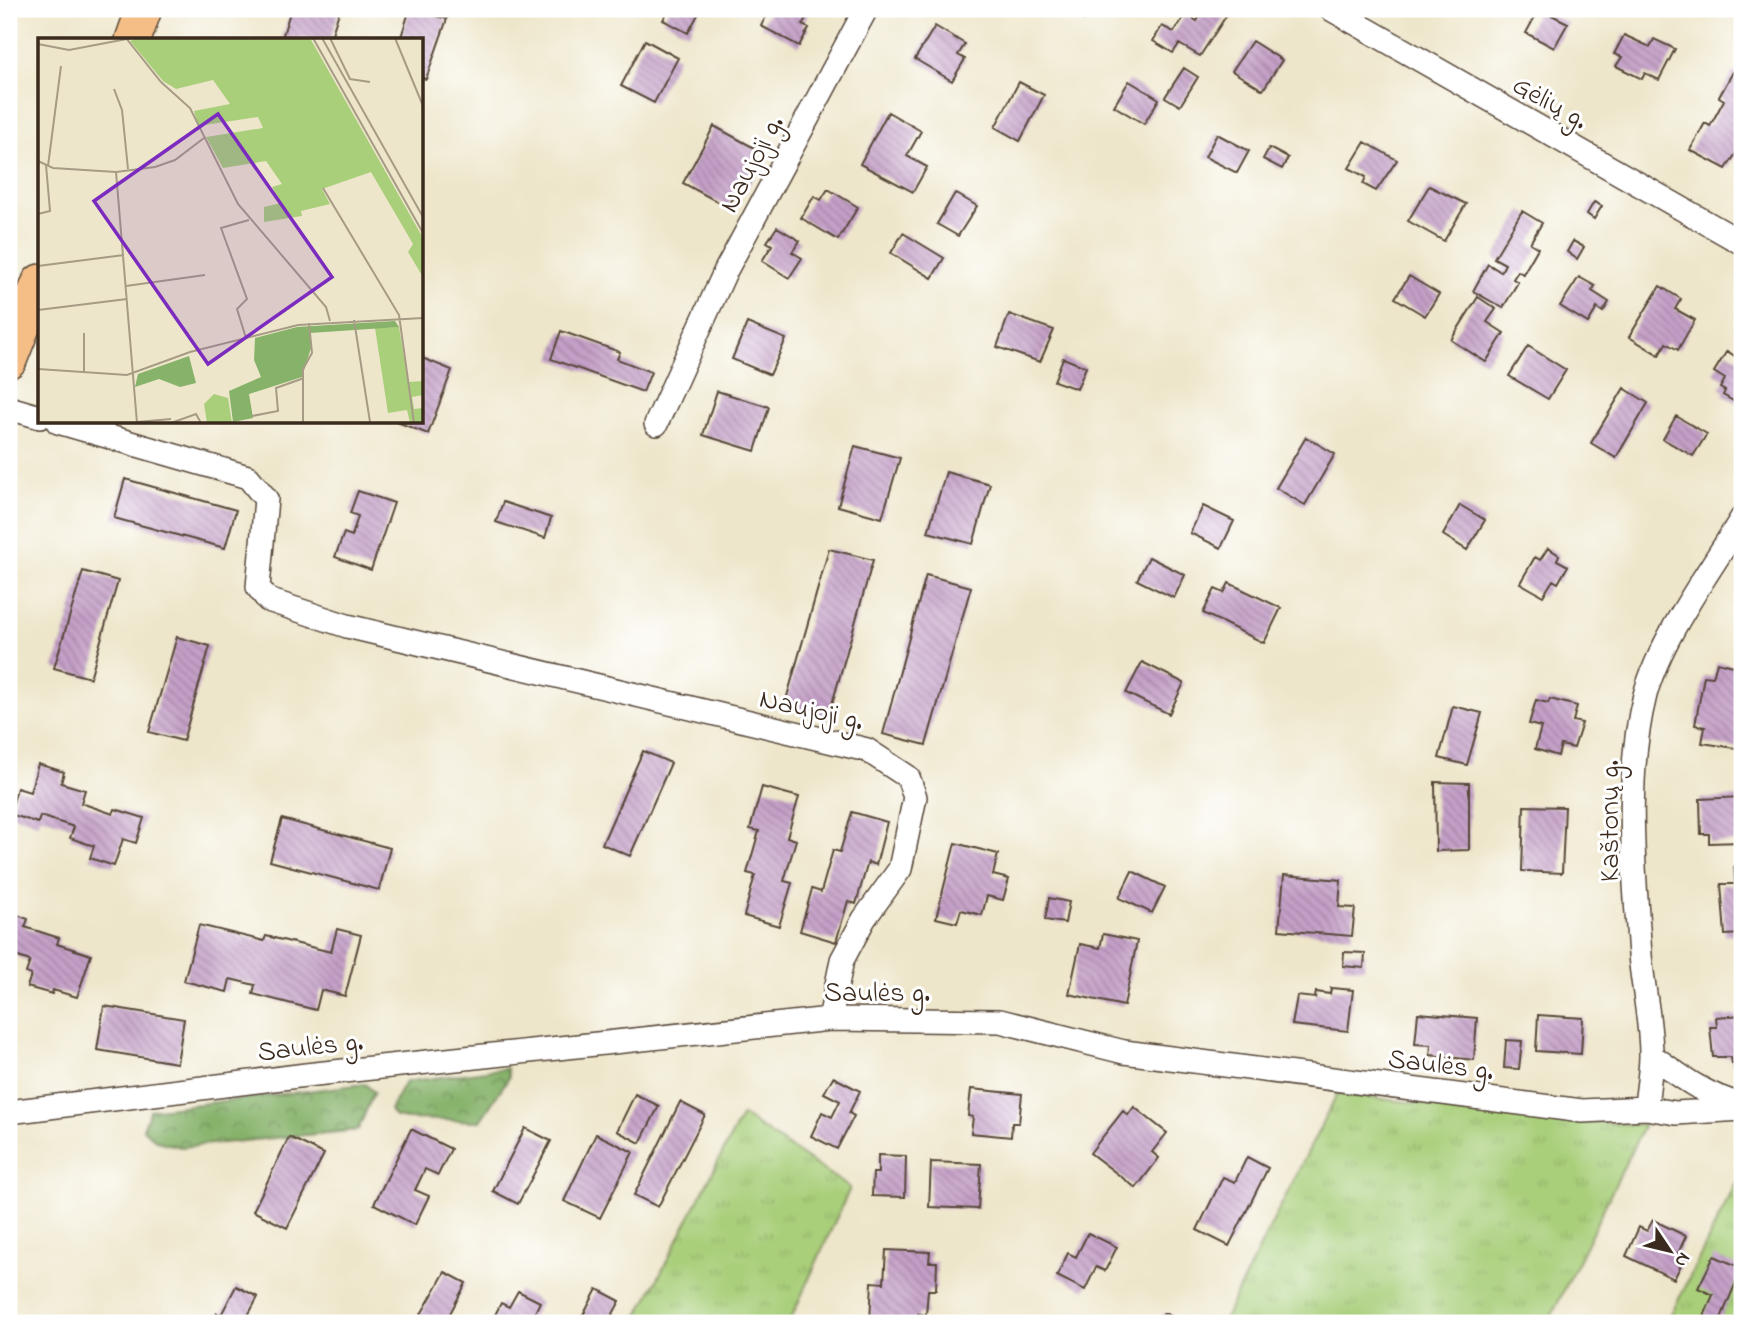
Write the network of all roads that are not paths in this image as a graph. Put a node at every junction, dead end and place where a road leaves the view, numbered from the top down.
1 (144, 9) edge
2 (866, 9) edge
3 (1332, 9) edge
4 (134, 38) edge
5 (1742, 243) edge
6 (38, 287) edge
7 (9, 360) edge
8 (9, 408) edge
9 (38, 416) edge
10 (65, 424) edge
11 (656, 424) dead end
12 (1742, 518) edge
13 (830, 1019) junction
14 (1651, 1055) junction
15 (1742, 1107) edge
16 (1646, 1108) junction
17 (9, 1112) edge

1 - 4 main road
2 - 11 street, Naujoji g.
3 - 5 street, Gėlių g.
6 - 7 main road
8 - 9 street
10 - 13 street, Naujoji g.
12 - 14 street, Kaštonų g.
13 - 16 street, Saulės g.
13 - 17 street, Saulės g.
14 - 15 street
14 - 16 street, Kaštonų g.
15 - 16 street, Saulės g.

